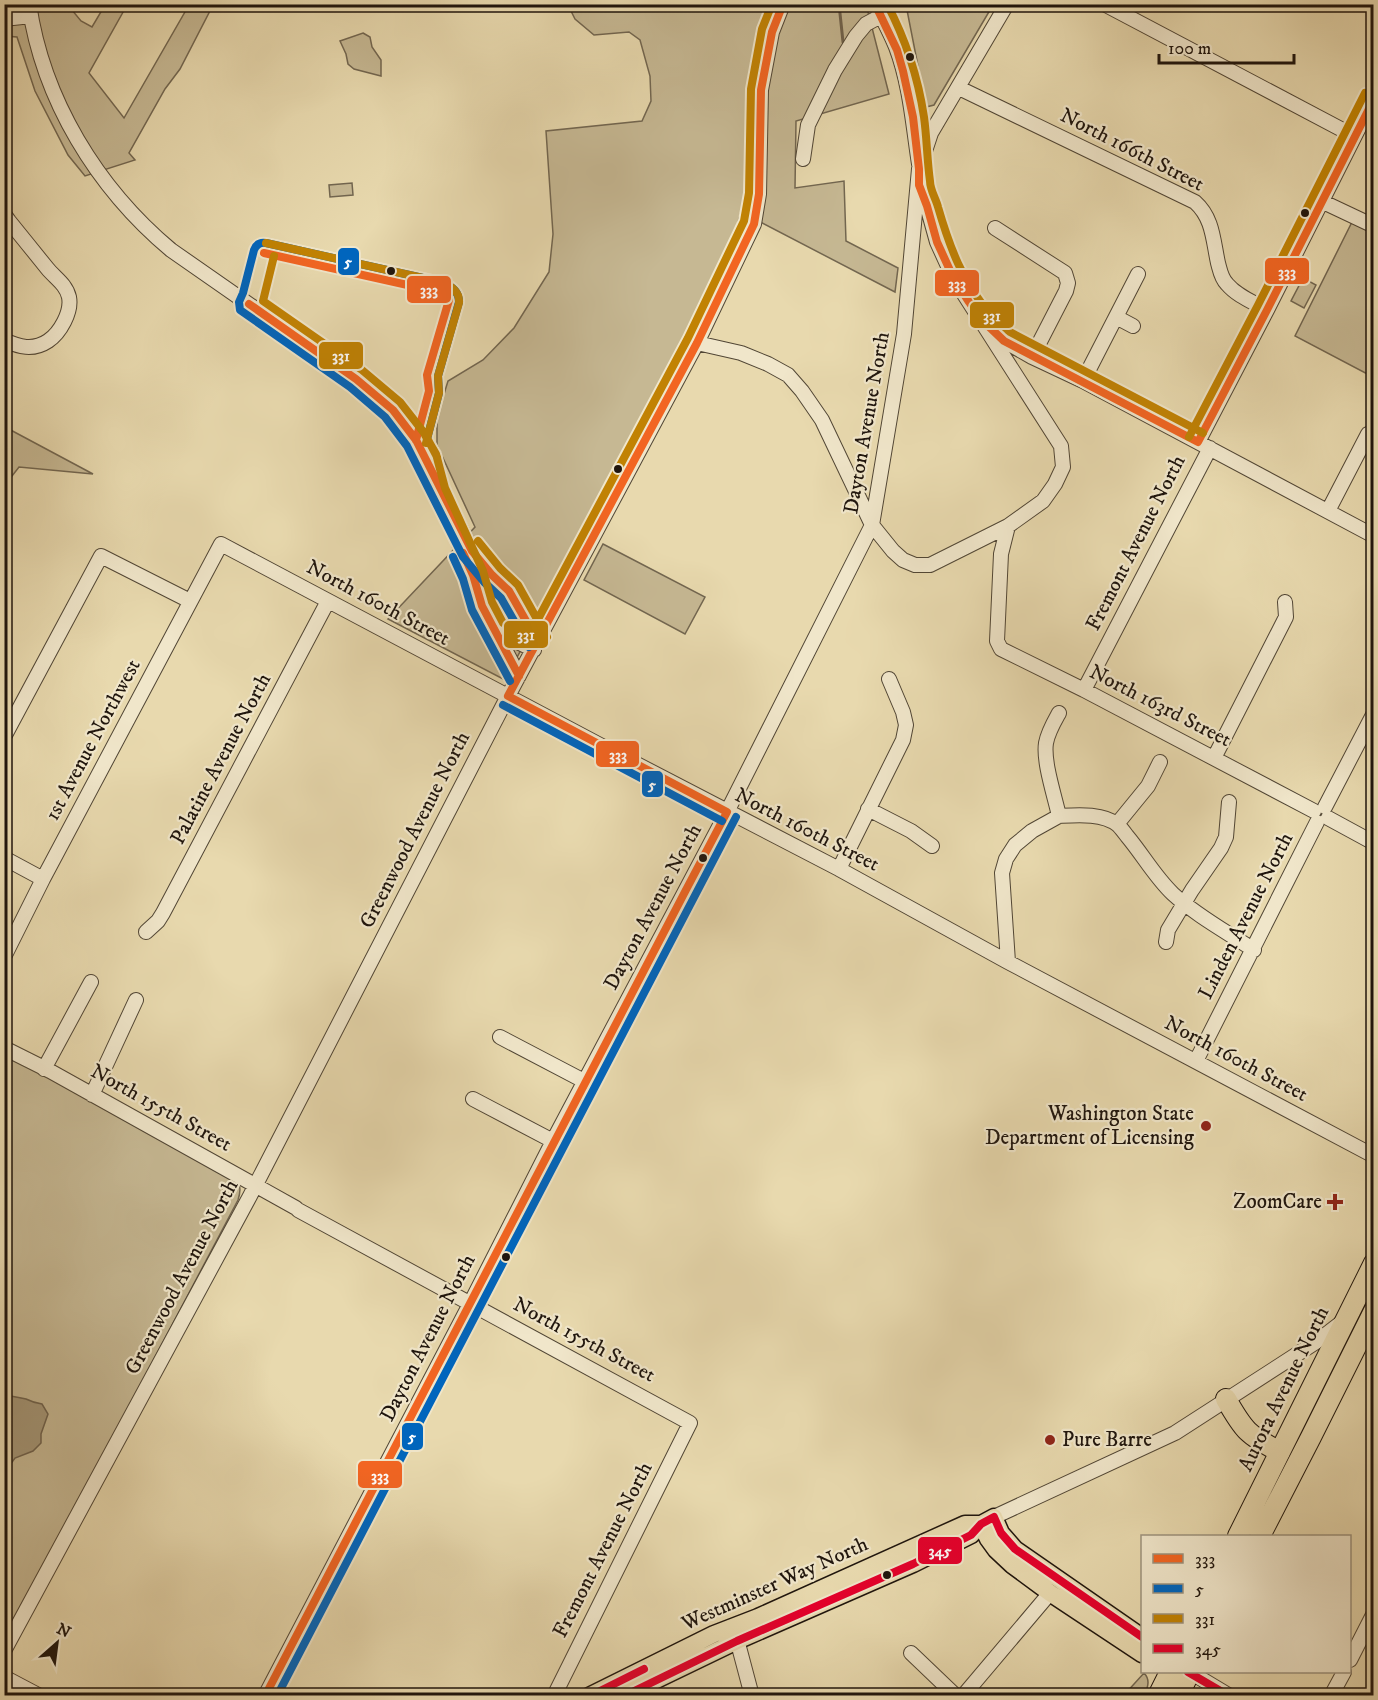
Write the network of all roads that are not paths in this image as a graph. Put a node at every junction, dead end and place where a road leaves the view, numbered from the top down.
1 (783, 4) edge
2 (1007, 4) edge
3 (1104, 4) edge
4 (30, 10) edge
5 (878, 10) edge
6 (4, 19) edge
7 (959, 88) junction
8 (1374, 98) edge
9 (914, 124) junction
10 (934, 129) junction
11 (1354, 136) junction
12 (803, 159) dead end
13 (920, 169) junction
14 (919, 185) junction
15 (1321, 201) junction
16 (4, 214) edge
17 (1374, 226) edge
18 (995, 228) dead end
19 (934, 232) junction
20 (913, 238) junction
21 (1138, 274) dead end
22 (1267, 310) junction
23 (1116, 317) junction
24 (981, 319) junction
25 (1133, 326) dead end
26 (4, 339) edge
27 (697, 343) junction
28 (1032, 357) junction
29 (1083, 381) junction
30 (1368, 434) dead end
31 (1204, 445) junction
32 (426, 458) junction
33 (1328, 511) junction
34 (872, 525) junction
35 (1008, 526) junction
36 (1374, 536) edge
37 (221, 544) joint
38 (190, 601) junction
39 (328, 601) junction
40 (1285, 602) dead end
41 (495, 631) junction
42 (536, 646) junction
43 (519, 676) junction
44 (889, 679) dead end
45 (1084, 690) junction
46 (508, 696) junction
47 (1059, 713) dead end
48 (1374, 713) edge
49 (4, 737) edge
50 (1214, 758) junction
51 (1160, 762) dead end
52 (1229, 802) dead end
53 (868, 809) junction
54 (727, 812) junction
55 (1321, 814) junction
56 (1059, 816) junction
57 (1117, 824) junction
58 (1374, 843) edge
59 (932, 846) dead end
60 (4, 858) edge
61 (839, 869) junction
62 (44, 879) junction
63 (1185, 904) junction
64 (146, 932) dead end
65 (1166, 942) dead end
66 (1254, 950) junction
67 (4, 957) edge
68 (1008, 962) junction
69 (90, 982) dead end
70 (136, 1000) dead end
71 (500, 1036) dead end
72 (4, 1048) edge
73 (1196, 1061) junction
74 (44, 1069) junction
75 (584, 1081) junction
76 (92, 1095) junction
77 (473, 1099) dead end
78 (553, 1142) junction
79 (1374, 1156) edge
80 (255, 1186) junction
81 (1374, 1263) edge
82 (470, 1304) junction
83 (1374, 1311) edge
84 (1344, 1321) junction
85 (1226, 1399) junction
86 (690, 1423) joint
87 (1280, 1452) junction
88 (988, 1520) junction
89 (1238, 1535) edge
90 (1261, 1535) edge
91 (1050, 1593) junction
92 (1374, 1613) edge
93 (735, 1634) junction
94 (1141, 1635) edge
95 (4, 1651) edge
96 (911, 1653) dead end
97 (1141, 1653) edge
98 (1351, 1658) edge
99 (1169, 1673) edge
100 (1189, 1673) edge
101 (1191, 1673) edge
102 (1343, 1673) edge
103 (4, 1677) edge
104 (40, 1695) edge
105 (265, 1695) edge
106 (554, 1695) edge
107 (589, 1695) edge
108 (623, 1695) edge
109 (752, 1695) edge
110 (956, 1695) edge
111 (963, 1695) edge
112 (1158, 1695) edge
113 (1178, 1695) edge
114 (1230, 1695) edge
115 (1331, 1695) edge

1 - 27 street, Greenwood Avenue North
2 - 7 street, Dayton Avenue North
3 - 11 street
4 - 6 street
4 - 32 street
5 - 9 street
5 - 12 street
7 - 10 street, Dayton Avenue North
7 - 22 street, North 166th Street
8 - 11 street, Fremont Avenue North
9 - 10 street
9 - 13 street
10 - 13 street, Dayton Avenue North
11 - 15 street, Fremont Avenue North
13 - 14 street, Dayton Avenue North
14 - 19 street
14 - 20 street, Dayton Avenue North
15 - 17 street
15 - 22 street, Fremont Avenue North
16 - 26 street
18 - 28 street
19 - 20 street
19 - 24 street
20 - 34 street, Dayton Avenue North
21 - 23 street
22 - 31 street, Fremont Avenue North
23 - 25 street
23 - 29 street
24 - 28 street
24 - 35 street
27 - 34 street
27 - 42 street, Greenwood Avenue North
28 - 29 street
29 - 31 street
30 - 33 street
31 - 33 street
31 - 45 street, Fremont Avenue North
32 - 41 street
32 - 42 street
33 - 36 street
34 - 35 street
34 - 54 street, Dayton Avenue North
35 - 45 street, North 163rd Street
37 - 38 street, 1st Avenue Northwest
37 - 39 street, North 160th Street
38 - 49 street
38 - 62 street, 1st Avenue Northwest
39 - 46 street, North 160th Street
39 - 64 street, Palatine Avenue North
40 - 50 street
41 - 42 street
41 - 43 street
42 - 43 street, Greenwood Avenue North
43 - 46 street, Greenwood Avenue North
44 - 53 street
45 - 50 street, North 163rd Street
46 - 54 street, North 160th Street
46 - 80 street, Greenwood Avenue North
47 - 56 street
48 - 55 street, Linden Avenue North
50 - 55 street, North 163rd Street
51 - 57 street
52 - 63 street
53 - 59 street
53 - 61 street
54 - 61 street, North 160th Street
54 - 75 street, Dayton Avenue North
55 - 58 street, North 163rd Street
55 - 66 street, Linden Avenue North
56 - 57 street
56 - 68 street
57 - 63 street
60 - 62 street
61 - 68 street, North 160th Street
62 - 67 street, 1st Avenue Northwest
63 - 65 street
63 - 66 street
66 - 73 street, Linden Avenue North
68 - 73 street, North 160th Street
69 - 74 street
70 - 76 street
71 - 75 street
72 - 74 street, North 155th Street
73 - 79 street, North 160th Street
74 - 76 street, North 155th Street
75 - 78 street, Dayton Avenue North
76 - 80 street, North 155th Street
77 - 78 street
78 - 82 street, Dayton Avenue North
80 - 82 street, North 155th Street
80 - 95 street, Greenwood Avenue North
81 - 84 highway, Aurora Avenue North
82 - 86 street, North 155th Street
82 - 105 street, Dayton Avenue North
83 - 90 highway
84 - 85 street, Westminster Way North
84 - 87 highway, Aurora Avenue North
85 - 87 highway
85 - 88 street, Westminster Way North
86 - 106 street, Fremont Avenue North
87 - 89 highway, Aurora Avenue North
88 - 91 main road
88 - 93 main road, Westminster Way North
88 - 94 main road
91 - 97 main road
91 - 111 street
92 - 98 street
93 - 107 main road, Westminster Way North
93 - 108 main road, Westminster Way North
93 - 109 street
96 - 110 street
99 - 112 highway
100 - 113 highway
101 - 114 street
102 - 115 street
103 - 104 street

